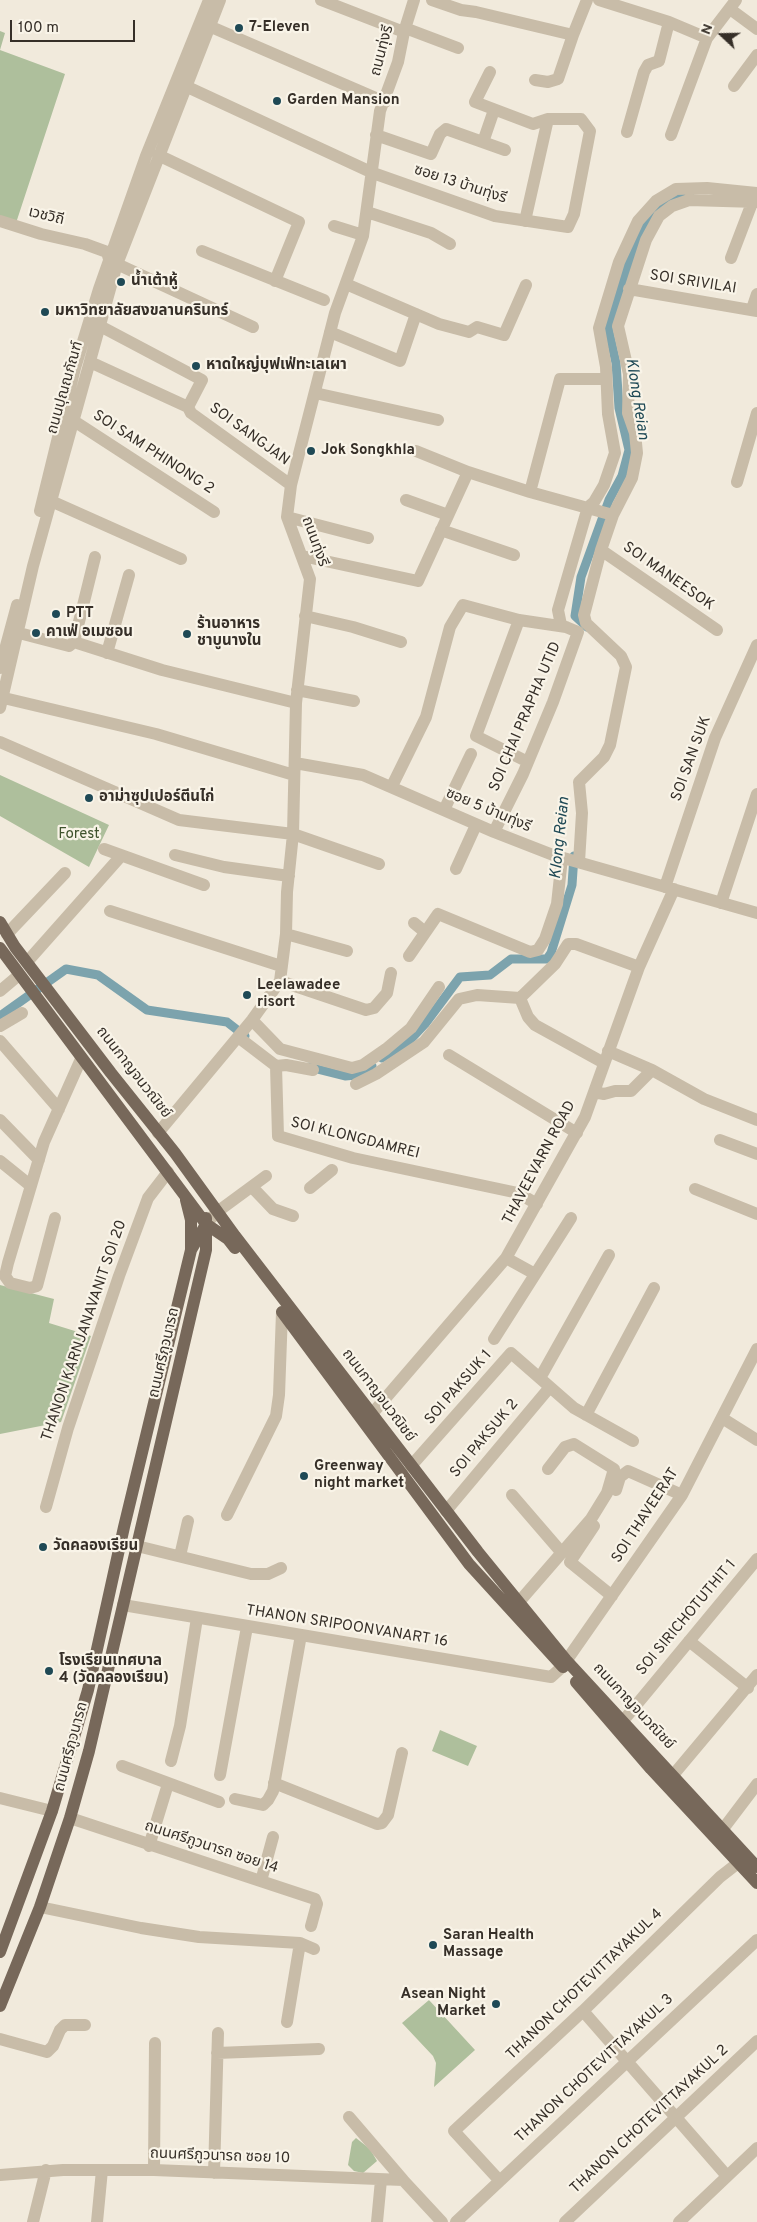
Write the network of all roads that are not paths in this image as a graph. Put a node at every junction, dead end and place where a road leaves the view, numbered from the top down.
1 (209, 0) edge
2 (220, 0) edge
3 (321, 0) edge
4 (414, 0) edge
5 (432, 0) edge
6 (586, 0) edge
7 (599, 0) edge
8 (733, 4) edge
9 (669, 22) junction
10 (209, 26) junction
11 (757, 29) edge
12 (404, 30) junction
13 (573, 35) junction
14 (707, 38) junction
15 (458, 48) dead end
16 (757, 55) edge
17 (490, 72) dead end
18 (535, 80) dead end
19 (182, 84) junction
20 (734, 86) dead end
21 (385, 102) junction
22 (494, 110) junction
23 (548, 119) junction
24 (627, 132) dead end
25 (376, 135) junction
26 (671, 135) dead end
27 (483, 142) junction
28 (505, 150) dead end
29 (158, 155) junction
30 (373, 173) junction
31 (755, 199) edge
32 (367, 212) junction
33 (0, 221) edge
34 (525, 221) junction
35 (334, 226) dead end
36 (363, 235) junction
37 (450, 244) dead end
38 (202, 251) dead end
39 (731, 258) dead end
40 (113, 261) junction
41 (275, 281) junction
42 (346, 284) junction
43 (526, 285) dead end
44 (629, 289) junction
45 (757, 294) edge
46 (324, 300) dead end
47 (755, 310) edge
48 (416, 314) junction
49 (100, 326) junction
50 (253, 327) dead end
51 (330, 332) junction
52 (90, 362) junction
53 (606, 379) junction
54 (315, 393) junction
55 (188, 407) junction
56 (757, 413) edge
57 (438, 420) dead end
58 (74, 421) junction
59 (416, 451) dead end
60 (468, 472) junction
61 (737, 482) dead end
62 (291, 485) junction
63 (530, 492) junction
64 (406, 500) dead end
65 (51, 501) junction
66 (214, 512) dead end
67 (603, 512) junction
68 (448, 515) junction
69 (287, 517) junction
70 (441, 530) junction
71 (368, 538) dead end
72 (601, 550) junction
73 (514, 555) dead end
74 (302, 556) junction
75 (95, 557) dead end
76 (180, 559) dead end
77 (129, 575) dead end
78 (305, 616) junction
79 (519, 620) junction
80 (566, 627) junction
81 (717, 630) dead end
82 (19, 633) junction
83 (74, 642) junction
84 (401, 642) dead end
85 (757, 645) edge
86 (107, 653) junction
87 (0, 668) edge
88 (296, 696) junction
89 (1, 701) edge
90 (354, 701) dead end
91 (0, 742) edge
92 (471, 754) dead end
93 (528, 762) junction
94 (294, 769) junction
95 (392, 786) junction
96 (757, 794) edge
97 (444, 810) junction
98 (476, 825) junction
99 (494, 832) junction
100 (293, 834) junction
101 (104, 849) dead end
102 (175, 855) dead end
103 (121, 856) junction
104 (562, 858) junction
105 (579, 862) junction
106 (379, 864) dead end
107 (456, 869) dead end
108 (65, 873) dead end
109 (289, 876) junction
110 (204, 885) dead end
111 (670, 888) junction
112 (721, 902) junction
113 (110, 911) dead end
114 (757, 913) edge
115 (0, 922) edge
116 (414, 923) dead end
117 (425, 932) junction
118 (7, 934) junction
119 (286, 934) junction
120 (0, 948) edge
121 (347, 951) dead end
122 (409, 956) dead end
123 (30, 966) junction
124 (281, 966) junction
125 (639, 966) junction
126 (391, 973) dead end
127 (21, 977) junction
128 (280, 981) junction
129 (439, 987) dead end
130 (0, 991) edge
131 (520, 998) junction
132 (22, 1013) dead end
133 (0, 1026) edge
134 (245, 1028) junction
135 (418, 1034) junction
136 (0, 1041) edge
137 (608, 1051) junction
138 (449, 1055) dead end
139 (81, 1059) junction
140 (604, 1063) junction
141 (276, 1066) junction
142 (313, 1070) dead end
143 (652, 1070) junction
144 (356, 1084) dead end
145 (594, 1092) junction
146 (59, 1109) junction
147 (0, 1120) edge
148 (757, 1120) edge
149 (158, 1133) junction
150 (578, 1133) junction
151 (720, 1140) dead end
152 (757, 1154) edge
153 (39, 1160) junction
154 (0, 1161) edge
155 (332, 1170) dead end
156 (168, 1172) junction
157 (266, 1176) dead end
158 (31, 1186) junction
159 (252, 1187) junction
160 (310, 1188) dead end
161 (200, 1189) junction
162 (695, 1190) dead end
163 (185, 1195) junction
164 (537, 1204) junction
165 (216, 1212) junction
166 (757, 1214) edge
167 (293, 1216) dead end
168 (55, 1218) dead end
169 (571, 1218) dead end
170 (206, 1224) junction
171 (231, 1238) junction
172 (191, 1250) junction
173 (206, 1250) junction
174 (609, 1255) dead end
175 (506, 1258) junction
176 (535, 1274) junction
177 (654, 1288) dead end
178 (282, 1312) junction
179 (494, 1339) dead end
180 (757, 1349) edge
181 (540, 1378) junction
182 (550, 1387) junction
183 (371, 1415) junction
184 (586, 1415) junction
185 (722, 1418) junction
186 (757, 1440) edge
187 (633, 1441) dead end
188 (411, 1466) junction
189 (548, 1469) dead end
190 (512, 1495) dead end
191 (682, 1495) junction
192 (46, 1507) dead end
193 (130, 1508) junction
194 (145, 1511) junction
195 (446, 1511) junction
196 (227, 1515) dead end
197 (188, 1521) dead end
198 (137, 1546) junction
199 (562, 1553) junction
200 (180, 1556) junction
201 (757, 1559) edge
202 (281, 1568) dead end
203 (612, 1596) junction
204 (519, 1602) junction
205 (123, 1605) junction
206 (197, 1618) junction
207 (247, 1627) junction
208 (301, 1635) junction
209 (689, 1641) junction
210 (564, 1663) junction
211 (757, 1676) edge
212 (748, 1688) junction
213 (622, 1721) junction
214 (402, 1753) dead end
215 (171, 1761) dead end
216 (122, 1766) dead end
217 (674, 1774) junction
218 (220, 1775) dead end
219 (274, 1783) junction
220 (168, 1784) junction
221 (757, 1784) edge
222 (0, 1798) edge
223 (235, 1799) dead end
224 (219, 1802) dead end
225 (52, 1811) junction
226 (70, 1818) junction
227 (723, 1829) junction
228 (273, 1837) dead end
229 (149, 1846) junction
230 (738, 1863) junction
231 (757, 1867) edge
232 (261, 1881) junction
233 (757, 1883) edge
234 (40, 1907) junction
235 (311, 1926) dead end
236 (757, 1940) edge
237 (300, 1943) junction
238 (314, 1949) dead end
239 (0, 1952) edge
240 (0, 2006) edge
241 (583, 2010) junction
242 (287, 2022) dead end
243 (84, 2025) dead end
244 (218, 2033) dead end
245 (0, 2039) edge
246 (757, 2041) edge
247 (155, 2043) dead end
248 (319, 2049) dead end
249 (217, 2053) junction
250 (627, 2062) junction
251 (676, 2116) junction
252 (349, 2117) dead end
253 (757, 2148) edge
254 (46, 2170) junction
255 (102, 2170) junction
256 (154, 2170) junction
257 (214, 2173) junction
258 (0, 2175) edge
259 (727, 2176) junction
260 (381, 2180) junction
261 (403, 2180) junction
262 (499, 2180) junction
263 (33, 2222) edge
264 (97, 2222) edge
265 (377, 2222) edge
266 (442, 2222) edge
267 (456, 2222) edge
268 (565, 2222) edge
269 (679, 2222) edge

1 - 19 street, ถนนปุณณกัณฑ์
2 - 10 street, ถนนปุณณกัณฑ์
3 - 12 street
4 - 12 street, ถนนทุ่งรี
5 - 13 street
6 - 13 street
7 - 9 street
8 - 11 street
8 - 14 street
9 - 14 street
9 - 24 street
10 - 19 street, ถนนปุณณกัณฑ์
10 - 21 street
12 - 15 street
12 - 21 street, ถนนทุ่งรี
13 - 18 street
14 - 26 street
16 - 20 street
17 - 22 street
19 - 29 street, ถนนปุณณกัณฑ์
19 - 30 street, ซอย 13 บ้านทุ่งรี
19 - 40 street, ถนนปุณณกัณฑ์
21 - 25 street, ถนนทุ่งรี
22 - 23 street
22 - 27 street
23 - 34 street
23 - 34 street, ซอย 13 บ้านทุ่งรี
25 - 27 street
25 - 30 street, ถนนทุ่งรี
27 - 28 street
29 - 40 street, ถนนปุณณกัณฑ์
29 - 41 street
30 - 32 street, ถนนทุ่งรี
30 - 34 street, ซอย 13 บ้านทุ่งรี
31 - 39 street
31 - 44 street
31 - 53 street
32 - 36 street, ถนนทุ่งรี
32 - 37 street
33 - 40 street, เวชวิถี
35 - 36 street
36 - 42 street, ถนนทุ่งรี
38 - 41 street
40 - 49 street, ถนนปุณณกัณฑ์
40 - 50 street
40 - 87 street, ถนนปุณณกัณฑ์
41 - 46 street
42 - 48 street
42 - 51 street, ถนนทุ่งรี
43 - 48 street
44 - 47 street, SOI SRIVILAI
44 - 67 street
45 - 47 street
48 - 51 street
49 - 52 street, ถนนปุณณกัณฑ์
49 - 55 street, SOI SANGJAN
51 - 54 street, ถนนทุ่งรี
52 - 55 street
52 - 58 street, ถนนปุณณกัณฑ์
53 - 63 street
53 - 67 street
54 - 57 street
54 - 62 street, ถนนทุ่งรี
55 - 62 street, SOI SANGJAN
56 - 61 street
58 - 65 street, ถนนปุณณกัณฑ์
58 - 66 street, SOI SAM PHINONG 2
59 - 60 street
60 - 63 street
60 - 68 street
62 - 69 street, ถนนทุ่งรี
63 - 67 street
64 - 68 street
65 - 76 street
65 - 82 street, ถนนปุณณกัณฑ์
67 - 72 street
67 - 80 street, SOI CHAI PRAPHA UTID
68 - 70 street
69 - 71 street
69 - 74 street, ถนนทุ่งรี
70 - 73 street
70 - 74 street
72 - 81 street, SOI MANEESOK
72 - 105 street
74 - 78 street, ถนนทุ่งรี
75 - 83 street
77 - 86 street
78 - 84 street
78 - 88 street, ถนนทุ่งรี
79 - 80 street
79 - 93 street
79 - 95 street
80 - 93 street, SOI CHAI PRAPHA UTID
82 - 83 street
82 - 89 street, ถนนปุณณกัณฑ์
83 - 86 street
85 - 111 street, SOI SAN SUK
86 - 88 street
88 - 90 street
88 - 94 street, ถนนทุ่งรี
89 - 94 street, ซอย 5 บ้านทุ่งรี
91 - 100 street
92 - 97 street
93 - 99 street, SOI CHAI PRAPHA UTID
94 - 95 street, ซอย 5 บ้านทุ่งรี
94 - 100 street, ถนนทุ่งรี
95 - 97 street, ซอย 5 บ้านทุ่งรี
96 - 112 street
97 - 98 street, ซอย 5 บ้านทุ่งรี
98 - 99 street, ซอย 5 บ้านทุ่งรี
98 - 107 street
99 - 104 street, ซอย 5 บ้านทุ่งรี
100 - 106 street
100 - 109 street, ถนนทุ่งรี
101 - 103 street
102 - 109 street
103 - 110 street
103 - 123 street
104 - 105 street, ซอย 5 บ้านทุ่งรี
104 - 117 street
105 - 111 street, ซอย 5 บ้านทุ่งรี
108 - 118 street
109 - 119 street, ถนนทุ่งรี
111 - 112 street, ซอย 5 บ้านทุ่งรี
111 - 125 street, THAVEEVARN ROAD
112 - 114 street, ซอย 5 บ้านทุ่งรี
113 - 124 street
115 - 118 main road, ถนนกาญจนวณิชย์
116 - 117 street
117 - 122 street
118 - 123 main road, ถนนกาญจนวณิชย์
119 - 121 street
119 - 124 street, ถนนทุ่งรี
120 - 127 main road
123 - 149 main road, ถนนกาญจนวณิชย์
124 - 128 street, ถนนทุ่งรี
125 - 131 street
125 - 137 street, THAVEEVARN ROAD
126 - 128 street
127 - 130 street
127 - 139 main road
128 - 134 street
129 - 135 street
131 - 135 street
131 - 140 street
132 - 133 street
134 - 135 street
134 - 141 street
134 - 149 street
135 - 144 street
136 - 146 street
137 - 140 street, THAVEEVARN ROAD
137 - 143 street
138 - 150 street
139 - 146 street
139 - 156 main road
140 - 145 street, THAVEEVARN ROAD
141 - 142 street
141 - 164 street, SOI KLONGDAMREI
143 - 145 street
143 - 148 street
145 - 150 street, THAVEEVARN ROAD
146 - 153 street
147 - 153 street
149 - 161 main road, ถนนกาญจนวณิชย์
150 - 164 street, THAVEEVARN ROAD
151 - 152 street
153 - 158 street
154 - 158 street
155 - 160 street
156 - 163 main road
156 - 192 street, THANON KARNJANAVANIT SOI 20
157 - 159 street
158 - 168 street
159 - 165 street
159 - 167 street
161 - 165 main road, ถนนกาญจนวณิชย์
161 - 170 main road, ถนนศรีภูวนารถ
162 - 166 street
163 - 170 main road
163 - 172 main road
164 - 175 street, THAVEEVARN ROAD
165 - 170 street
165 - 171 main road, ถนนกาญจนวณิชย์
169 - 176 street
170 - 171 main road
170 - 172 main road, ถนนศรีภูวนารถ
170 - 173 main road, ถนนศรีภูวนารถ
171 - 173 main road
171 - 178 main road, ถนนกาญจนวณิชย์
171 - 183 main road, ถนนกาญจนวณิชย์
172 - 193 main road, ถนนศรีภูวนารถ
173 - 194 main road, ถนนศรีภูวนารถ
174 - 181 street
175 - 176 street
175 - 183 street, THAVEEVARN ROAD
176 - 179 street
177 - 184 street
178 - 196 street
178 - 210 main road, ถนนกาญจนวณิชย์
180 - 185 street, SOI THAVEERAT
181 - 182 street
181 - 188 street, SOI PAKSUK 1
182 - 184 street
182 - 195 street, SOI PAKSUK 2
183 - 188 main road, ถนนกาญจนวณิชย์
184 - 187 street
185 - 186 street
185 - 191 street, SOI THAVEERAT
188 - 195 main road, ถนนกาญจนวณิชย์
189 - 199 street
190 - 199 street
191 - 203 street, SOI THAVEERAT
191 - 203 street
193 - 194 main road
193 - 225 main road, ถนนศรีภูวนารถ
194 - 198 main road, ถนนศรีภูวนารถ
195 - 204 main road, ถนนกาญจนวณิชย์
197 - 200 street
198 - 200 street
198 - 205 main road, ถนนศรีภูวนารถ
199 - 204 street
200 - 202 street
201 - 209 street, SOI SIRICHOTUTHIT 1
203 - 210 street, SOI THAVEERAT
204 - 210 main road, ถนนกาญจนวณิชย์
205 - 206 street, THANON SRIPOONVANART 16
205 - 226 main road, ถนนศรีภูวนารถ
206 - 207 street, THANON SRIPOONVANART 16
206 - 215 street
207 - 208 street, THANON SRIPOONVANART 16
207 - 218 street
208 - 210 street, THANON SRIPOONVANART 16
208 - 219 street
209 - 212 street
209 - 213 street, SOI SIRICHOTUTHIT 1
210 - 213 main road, ถนนกาญจนวณิชย์
210 - 230 main road, ถนนกาญจนวณิชย์
211 - 212 street
212 - 217 street
213 - 217 main road, ถนนกาญจนวณิชย์
214 - 219 street
216 - 220 street
217 - 227 main road, ถนนกาญจนวณิชย์
219 - 223 street
220 - 224 street
220 - 229 street
221 - 227 street
222 - 225 street
225 - 226 main road
225 - 239 main road, ถนนศรีภูวนารถ
226 - 229 street, ถนนศรีภูวนารถ ซอย 14
226 - 234 main road, ถนนศรีภูวนารถ
227 - 231 main road, ถนนกาญจนวณิชย์
228 - 232 street
229 - 232 street, ถนนศรีภูวนารถ ซอย 14
230 - 233 main road, ถนนกาญจนวณิชย์
230 - 241 street, THANON CHOTEVITTAYAKUL 4
232 - 235 street, ถนนศรีภูวนารถ ซอย 14
234 - 237 street
234 - 240 main road, ถนนศรีภูวนารถ
236 - 250 street, THANON CHOTEVITTAYAKUL 3
237 - 238 street
237 - 242 street
241 - 250 street
241 - 262 street, THANON CHOTEVITTAYAKUL 4
243 - 245 street
244 - 249 street
246 - 251 street, THANON CHOTEVITTAYAKUL 2
247 - 256 street
248 - 249 street
249 - 257 street
250 - 251 street
250 - 262 street, THANON CHOTEVITTAYAKUL 3
251 - 259 street
251 - 268 street, THANON CHOTEVITTAYAKUL 2
252 - 261 street
253 - 259 street
254 - 255 street, ถนนศรีภูวนารถ ซอย 10
254 - 258 street, ถนนศรีภูวนารถ ซอย 10
254 - 263 street
255 - 256 street, ถนนศรีภูวนารถ ซอย 10
255 - 264 street
256 - 257 street, ถนนศรีภูวนารถ ซอย 10
257 - 260 street, ถนนศรีภูวนารถ ซอย 10
259 - 269 street
260 - 261 street, ถนนศรีภูวนารถ ซอย 10
260 - 265 street
261 - 266 street
262 - 267 street, THANON CHOTEVITTAYAKUL 3

